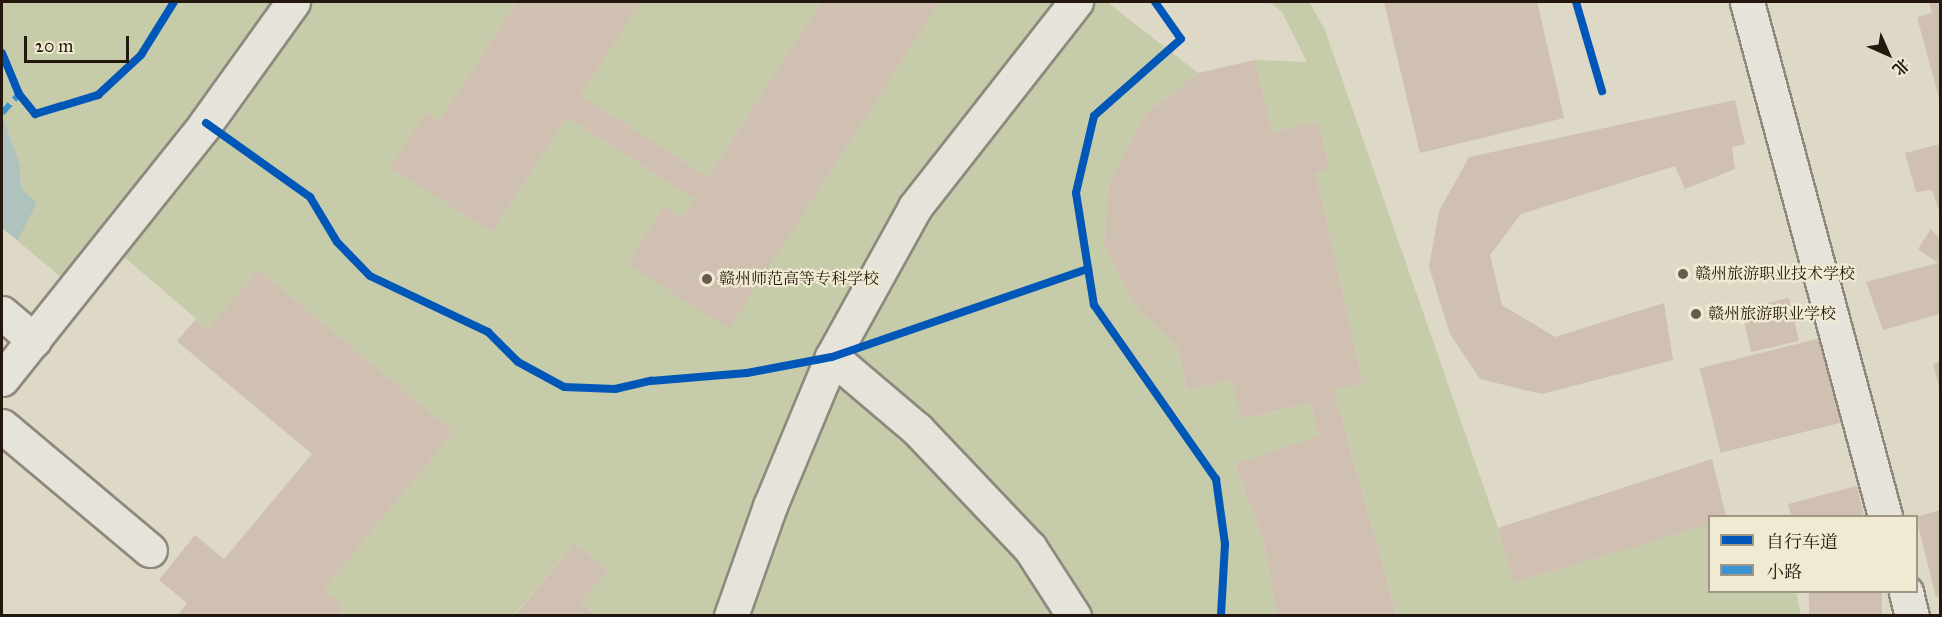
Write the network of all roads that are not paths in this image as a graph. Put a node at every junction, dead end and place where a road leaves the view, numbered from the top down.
1 (293, 2) edge
2 (1076, 2) edge
3 (1747, 2) edge
4 (2, 313) edge
5 (34, 340) junction
6 (832, 357) junction
7 (2, 379) edge
8 (2, 426) edge
9 (1885, 515) edge
10 (150, 550) dead end
11 (1906, 593) edge
12 (732, 615) edge
13 (1074, 615) edge
14 (1912, 615) edge

1 - 5 street
2 - 6 street
3 - 9 street
4 - 5 street
5 - 7 street
6 - 12 street
6 - 13 street
8 - 10 street
11 - 14 street

